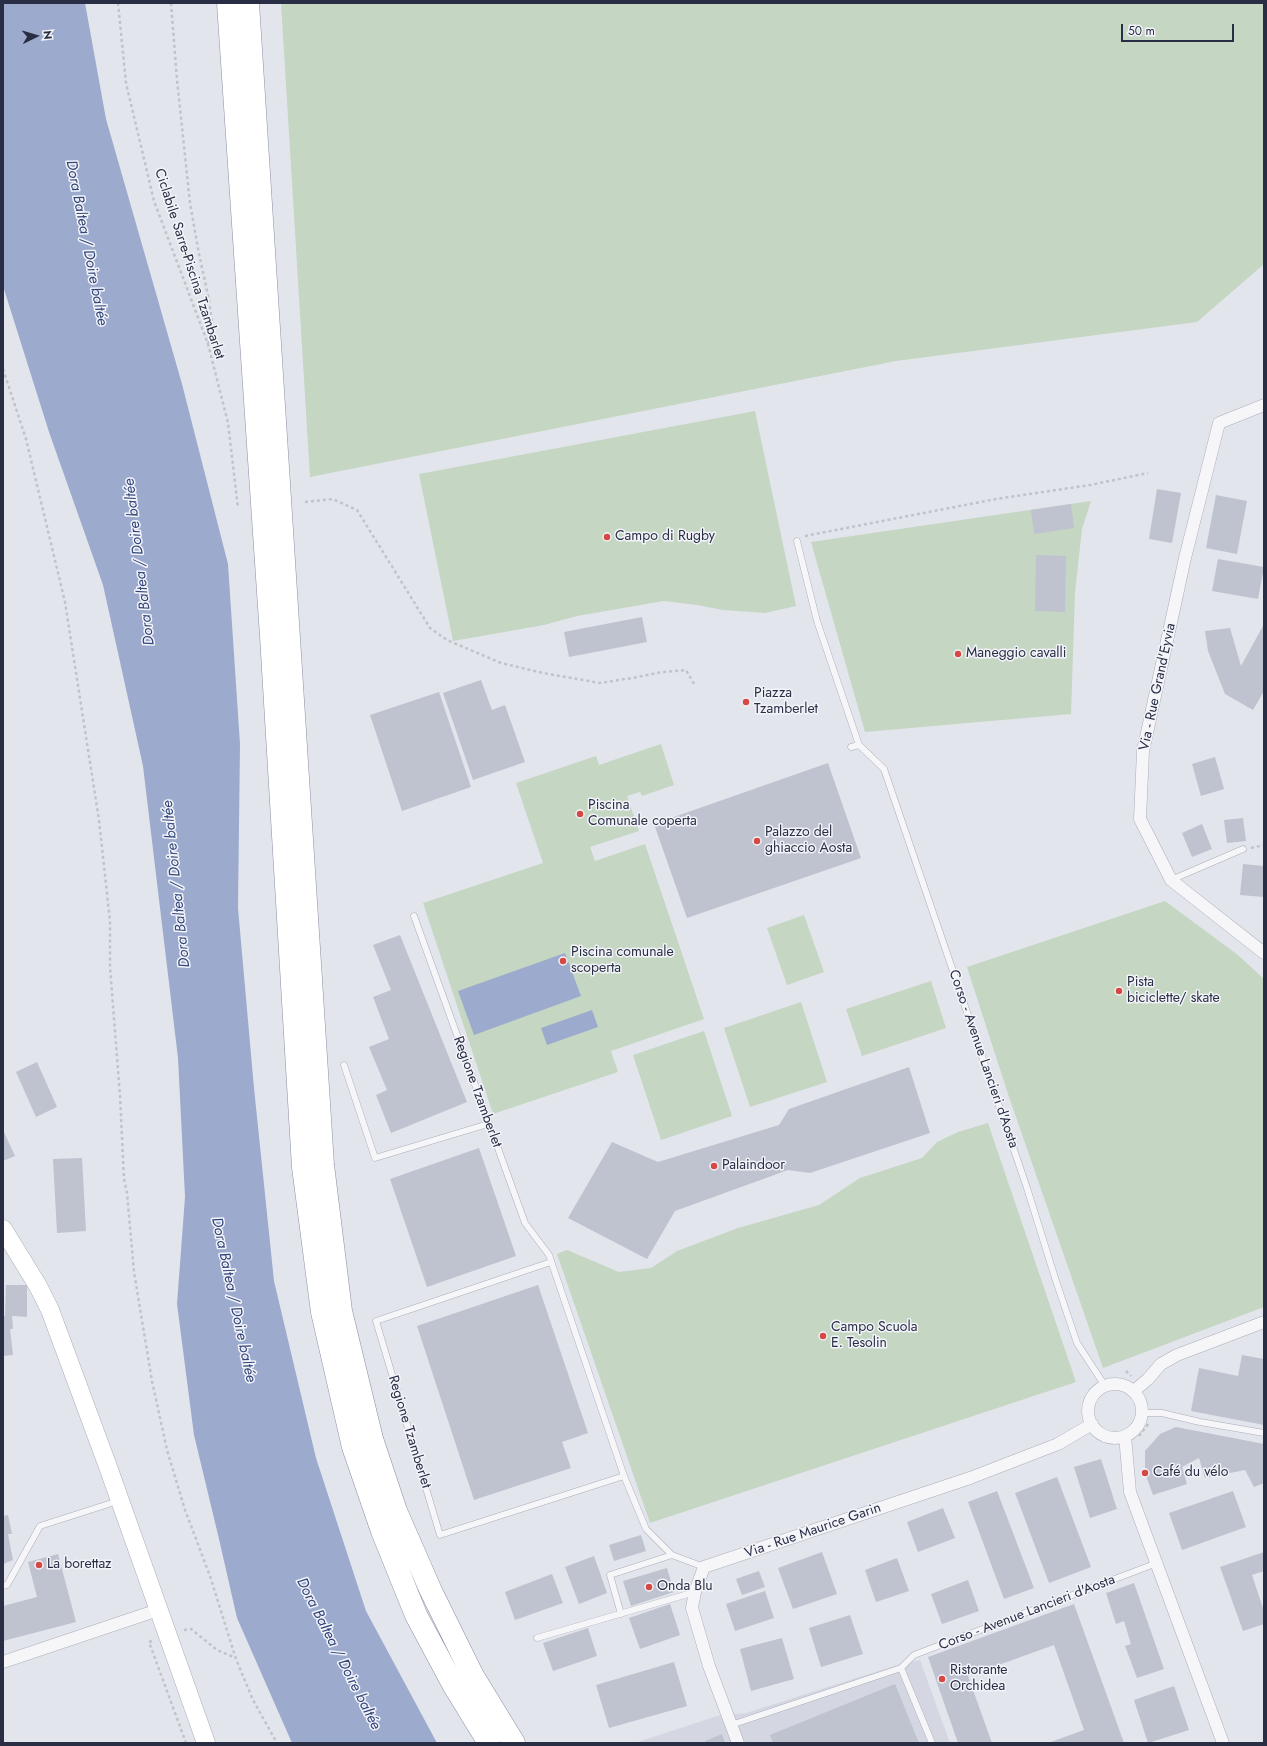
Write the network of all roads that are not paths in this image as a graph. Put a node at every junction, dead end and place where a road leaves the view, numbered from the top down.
1 (228, 3) edge
2 (248, 3) edge
3 (1264, 405) edge
4 (797, 541) road end
5 (859, 745) junction
6 (851, 747) dead end
7 (1243, 849) dead end
8 (1171, 880) junction
9 (414, 916) dead end
10 (1264, 953) edge
11 (344, 1065) dead end
12 (488, 1124) junction
13 (3, 1229) edge
14 (551, 1262) junction
15 (1264, 1322) edge
16 (1105, 1386) junction
17 (1134, 1390) junction
18 (1142, 1413) junction
19 (1092, 1424) junction
20 (1264, 1433) edge
21 (1126, 1436) junction
22 (624, 1476) junction
23 (119, 1500) junction
24 (672, 1556) junction
25 (1157, 1563) junction
26 (704, 1567) junction
27 (3, 1586) edge
28 (695, 1592) junction
29 (158, 1610) junction
30 (621, 1614) junction
31 (537, 1638) dead end
32 (3, 1662) edge
33 (901, 1668) junction
34 (730, 1725) junction
35 (206, 1743) edge
36 (489, 1743) edge
37 (514, 1743) edge
38 (738, 1743) edge
39 (932, 1743) edge
40 (1223, 1743) edge

1 - 36 highway
2 - 37 highway
3 - 8 street, Via - Rue Grand'Eyvia
4 - 5 lane
5 - 6 lane
5 - 16 lane, Corso - Avenue Lancieri d'Aosta
7 - 8 lane
8 - 10 street, Via - Rue Grand'Eyvia
9 - 12 lane, Regione Tzamberlet
11 - 12 lane
12 - 14 lane, Regione Tzamberlet
13 - 23 main road
14 - 22 lane, Regione Tzamberlet
14 - 22 lane, Regione Tzamberlet
15 - 17 street
16 - 17 street
16 - 19 street
17 - 18 street
18 - 20 lane
18 - 21 street
19 - 21 street
19 - 26 street, Via - Rue Maurice Garin
21 - 25 street
22 - 24 lane, Regione Tzamberlet
23 - 27 lane
23 - 29 main road
24 - 26 lane, Regione Tzamberlet
24 - 30 lane
25 - 33 lane, Corso - Avenue Lancieri d'Aosta
25 - 40 street
26 - 28 street
28 - 30 lane
28 - 34 street
29 - 32 street
29 - 35 main road
30 - 31 lane
33 - 34 lane, Corso - Avenue Lancieri d'Aosta
33 - 39 lane
34 - 38 street

